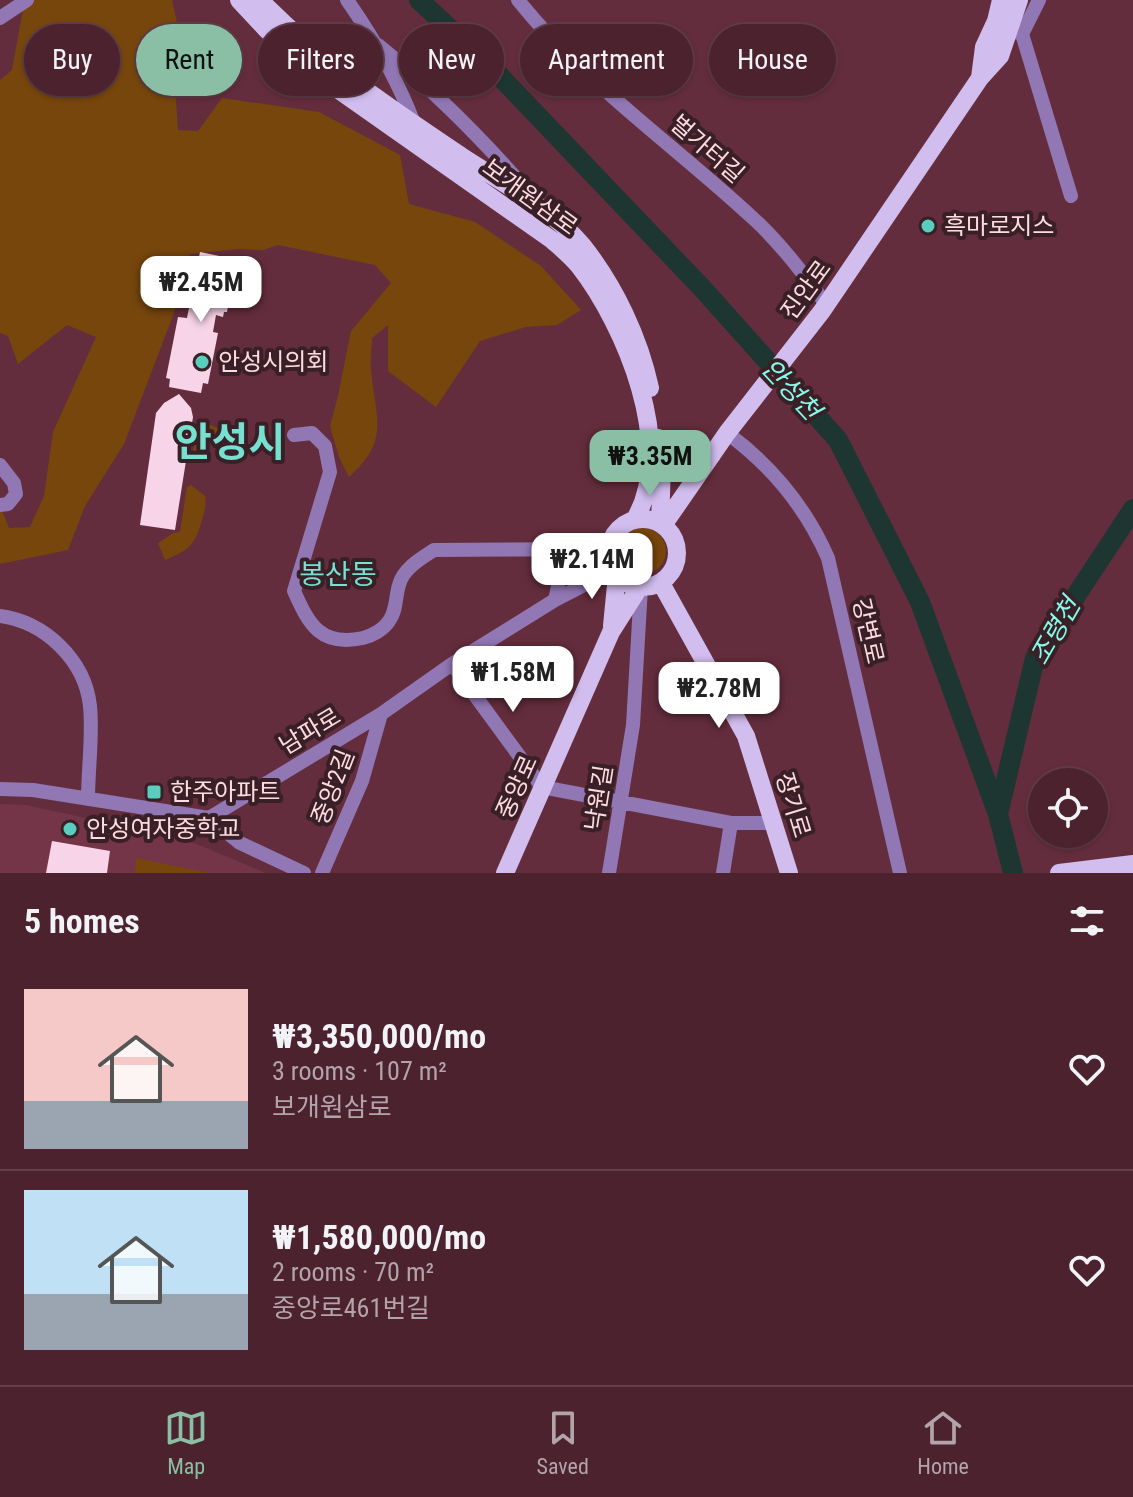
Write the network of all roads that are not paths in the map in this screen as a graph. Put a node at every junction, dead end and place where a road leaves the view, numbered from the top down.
1 (27, 0) edge
2 (239, 0) edge
3 (260, 0) edge
4 (347, 0) edge
5 (518, 0) edge
6 (1001, 0) edge
7 (1019, 0) edge
8 (1039, 0) edge
9 (0, 18) edge
10 (283, 24) edge
11 (364, 24) edge
12 (1016, 32) junction
13 (383, 49) edge
14 (383, 55) edge
15 (980, 78) junction
16 (376, 96) edge
17 (413, 121) junction
18 (425, 151) junction
19 (1071, 196) dead end
20 (546, 212) junction
21 (824, 307) junction
22 (733, 426) junction
23 (294, 435) dead end
24 (658, 438) junction
25 (712, 455) junction
26 (0, 465) edge
27 (0, 505) edge
28 (635, 519) junction
29 (662, 524) junction
30 (539, 549) junction
31 (609, 549) junction
32 (615, 572) junction
33 (661, 583) junction
34 (640, 587) junction
35 (555, 600) junction
36 (0, 616) edge
37 (611, 632) junction
38 (452, 664) junction
39 (381, 714) junction
40 (542, 787) junction
41 (0, 789) edge
42 (88, 799) junction
43 (621, 802) junction
44 (209, 818) junction
45 (731, 823) junction
46 (775, 823) junction
47 (1132, 863) edge
48 (304, 873) edge
49 (322, 873) edge
50 (505, 873) edge
51 (609, 873) edge
52 (723, 873) edge
53 (789, 873) edge
54 (900, 873) edge
55 (1059, 873) edge

1 - 9 street
2 - 18 main road, 보개원삼로
3 - 10 main road, 보개원삼로
4 - 11 street
5 - 21 street, 벌가터길
6 - 15 main road, 진안로
7 - 12 main road, 진안로
8 - 12 street
12 - 15 main road, 진안로
12 - 19 street
13 - 20 street
14 - 17 street
15 - 21 main road, 진안로
16 - 17 main road, 보개원삼로
17 - 18 street
17 - 20 main road, 보개원삼로
18 - 28 main road, 보개원삼로
20 - 24 main road, 보개원삼로
21 - 22 main road, 진안로
22 - 25 main road, 진안로
22 - 54 street, 강변로
23 - 30 street
24 - 25 main road
24 - 29 main road, 보개원삼로
25 - 29 main road, 진안로
26 - 27 street
28 - 29 main road
28 - 31 main road
29 - 33 main road
30 - 31 street
30 - 35 street
31 - 32 main road
32 - 34 main road
32 - 35 street, 남파로
32 - 37 main road, 중앙로
33 - 34 main road
33 - 46 main road, 장기로
34 - 37 main road, 중앙로
34 - 43 street, 낙원길
35 - 38 street, 남파로
36 - 42 street
37 - 40 main road, 중앙로
38 - 39 street, 남파로
38 - 40 street
39 - 44 street, 남파로
39 - 49 street, 중앙2길
40 - 43 street
40 - 50 main road, 중앙로
41 - 42 street
42 - 44 street
43 - 45 street
43 - 51 street, 낙원길
44 - 48 street
45 - 46 street
45 - 52 street
46 - 53 main road, 장기로
47 - 55 main road

